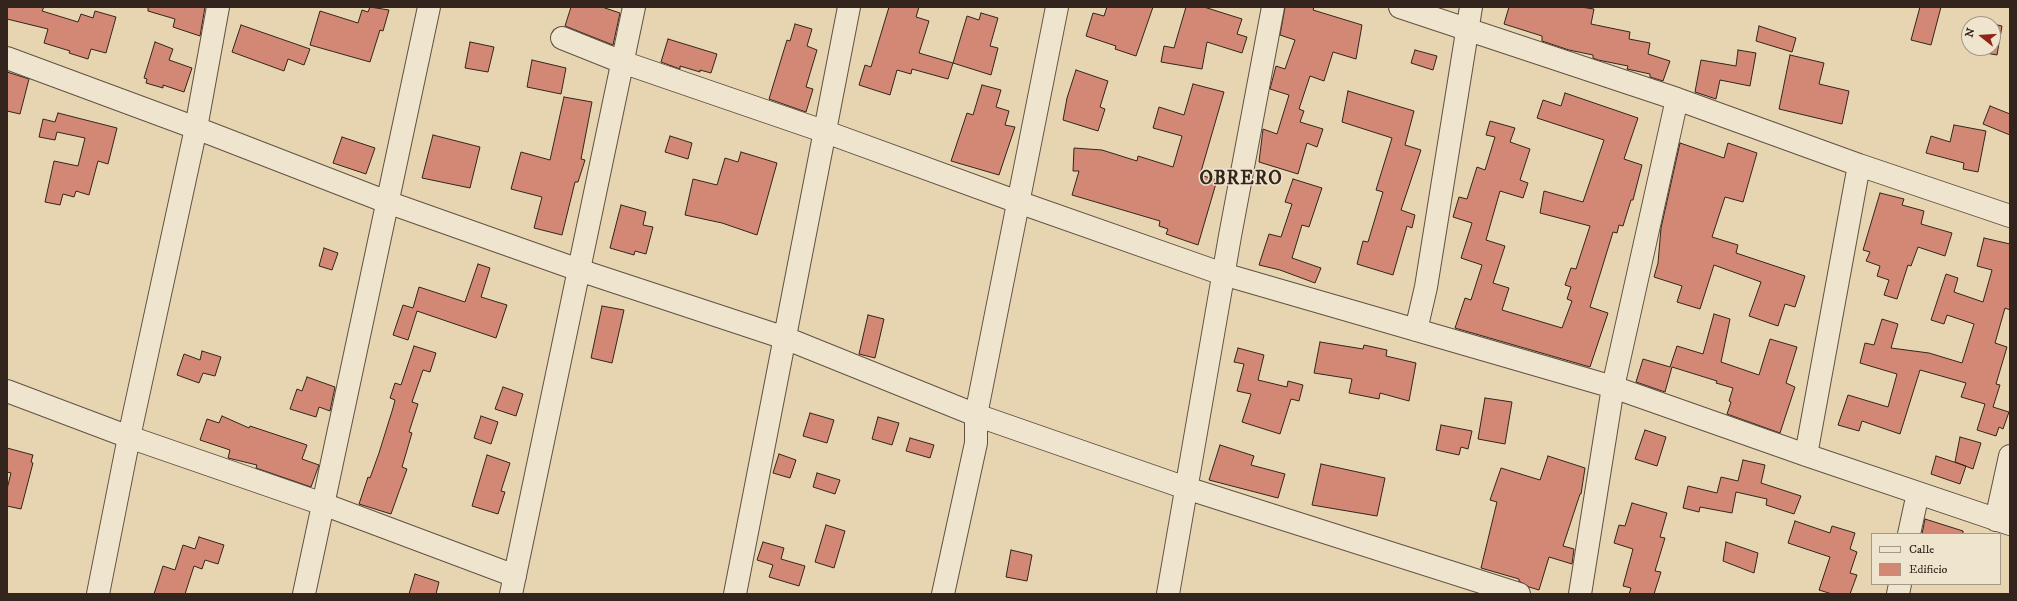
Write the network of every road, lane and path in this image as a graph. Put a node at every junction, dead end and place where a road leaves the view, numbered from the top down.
1 (218, 7) edge
2 (429, 7) edge
3 (634, 7) edge
4 (849, 7) edge
5 (1057, 7) edge
6 (1274, 7) edge
7 (1400, 7) edge
8 (1471, 7) edge
9 (1468, 29) junction
10 (562, 38) dead end
11 (7, 58) edge
12 (622, 62) junction
13 (1677, 99) junction
14 (196, 128) junction
15 (826, 132) junction
16 (1859, 165) junction
17 (387, 202) junction
18 (1018, 202) junction
19 (2010, 216) edge
20 (579, 270) junction
21 (1223, 274) junction
22 (1416, 330) junction
23 (785, 338) junction
24 (1613, 387) junction
25 (7, 391) edge
26 (976, 415) junction
27 (129, 437) junction
28 (1806, 455) junction
29 (2010, 456) edge
30 (1186, 488) junction
31 (1918, 493) junction
32 (323, 504) junction
33 (2003, 522) edge
34 (1910, 533) edge
35 (513, 585) edge
36 (98, 594) edge
37 (304, 594) edge
38 (735, 594) edge
39 (943, 594) edge
40 (1168, 594) edge
41 (1519, 594) edge
42 (1580, 594) edge

1 - 14 street
2 - 17 street
3 - 12 street
4 - 15 street
5 - 18 street
6 - 21 street
7 - 9 street
8 - 9 street
9 - 13 street
9 - 22 street
10 - 12 street
11 - 14 street
12 - 15 street
12 - 20 street
13 - 16 street
13 - 24 street
14 - 17 street
14 - 27 street
15 - 18 street
15 - 23 street
16 - 19 street
16 - 28 street
17 - 20 street
17 - 32 street
18 - 21 street
18 - 26 street
20 - 23 street
20 - 35 street
21 - 22 street
21 - 30 street
22 - 24 street
23 - 26 street
23 - 38 street
24 - 28 street
24 - 42 street
25 - 27 street
26 - 30 street
26 - 39 street
27 - 32 street
27 - 36 street
28 - 31 street
29 - 33 street
30 - 40 street
30 - 41 street
31 - 33 street
31 - 34 street
32 - 35 street
32 - 37 street

